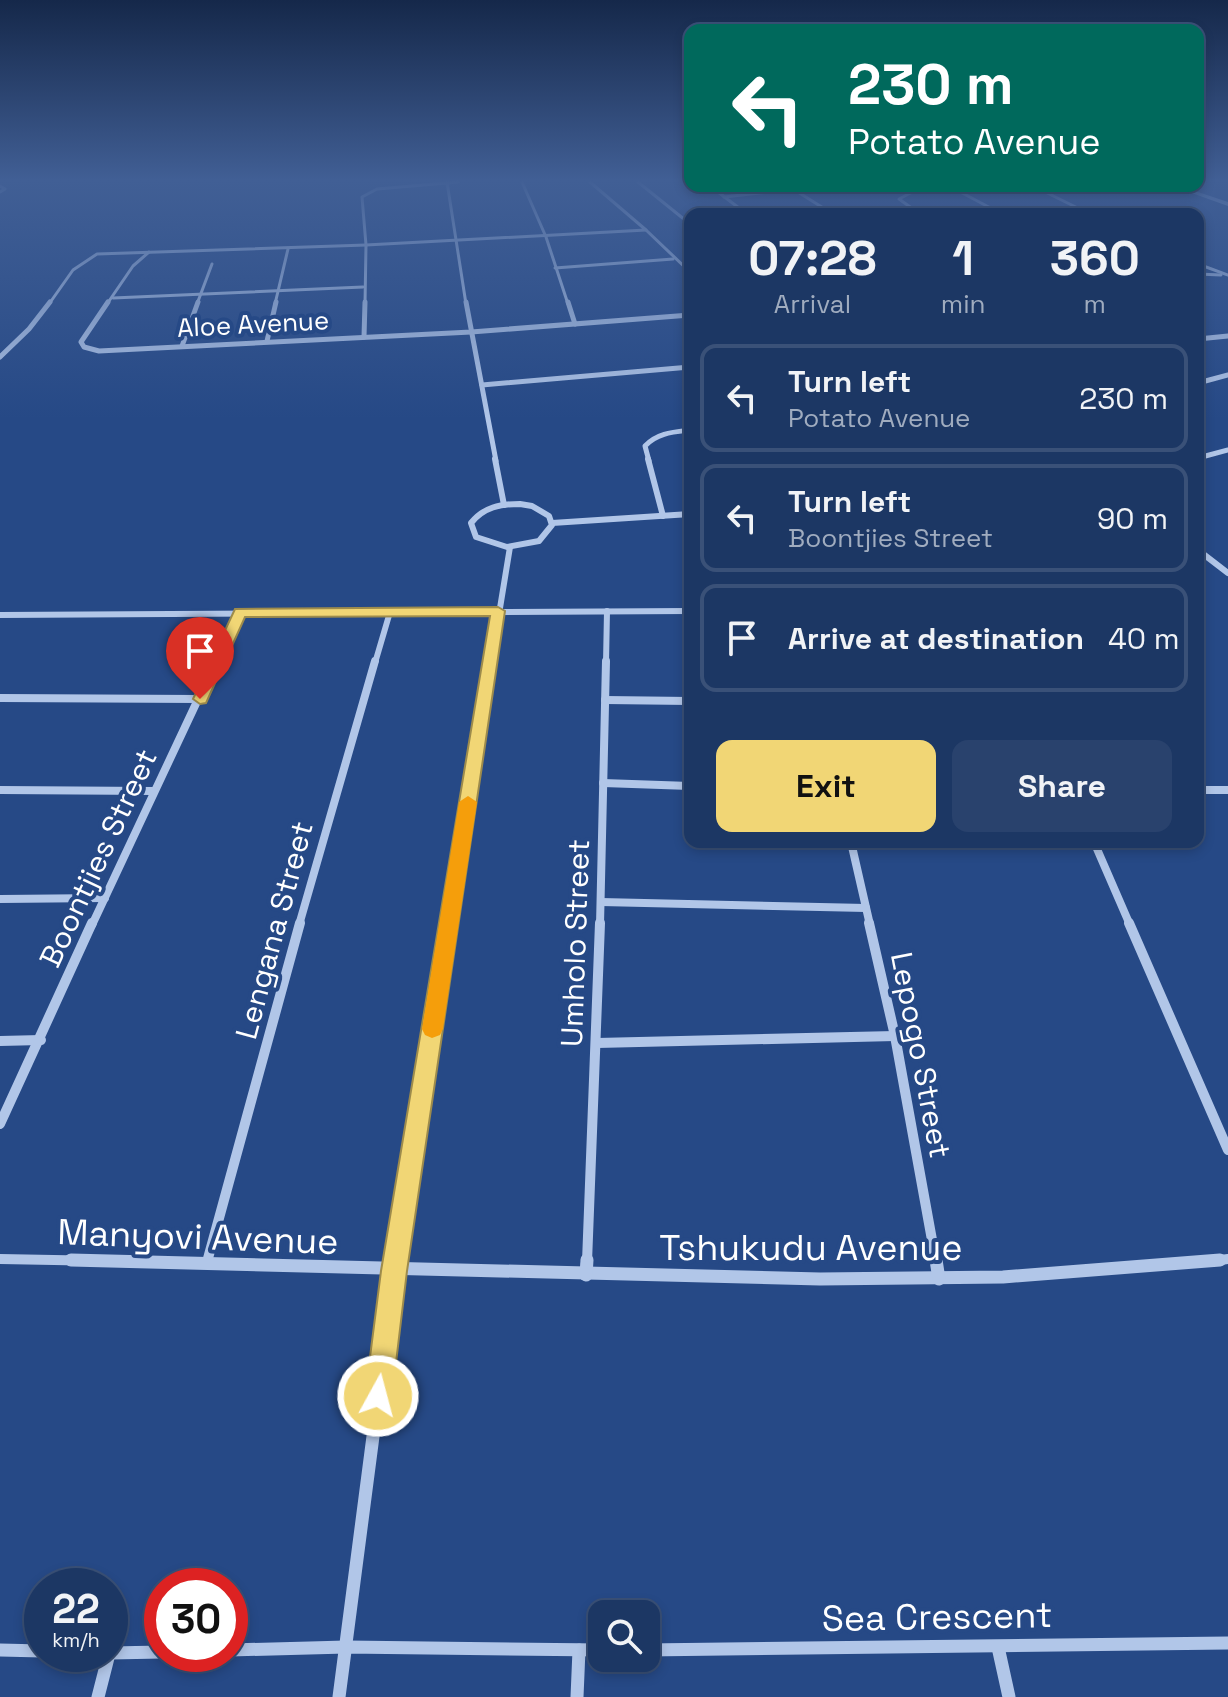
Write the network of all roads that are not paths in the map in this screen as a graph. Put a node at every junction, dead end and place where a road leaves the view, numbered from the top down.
1 (83, 261) edge
2 (138, 261) edge
3 (285, 261) edge
4 (365, 261) edge
5 (458, 261) edge
6 (553, 261) edge
7 (644, 261) edge
8 (212, 264) dead end
9 (1204, 266) edge
10 (555, 268) junction
11 (1204, 274) edge
12 (1228, 275) edge
13 (363, 287) junction
14 (277, 290) junction
15 (202, 294) junction
16 (113, 298) junction
17 (684, 315) edge
18 (575, 324) junction
19 (471, 332) junction
20 (1228, 336) edge
21 (364, 337) junction
22 (1204, 338) edge
23 (267, 341) junction
24 (182, 346) junction
25 (0, 357) edge
26 (684, 368) edge
27 (1228, 375) edge
28 (1204, 381) edge
29 (482, 385) junction
30 (684, 431) edge
31 (1228, 450) edge
32 (1206, 457) edge
33 (504, 505) junction
34 (684, 514) edge
35 (663, 516) junction
36 (552, 523) junction
37 (510, 547) junction
38 (1204, 555) edge
39 (1228, 573) edge
40 (498, 611) junction
41 (607, 611) junction
42 (684, 611) edge
43 (240, 612) junction
44 (390, 612) junction
45 (0, 615) edge
46 (0, 698) edge
47 (200, 699) junction
48 (605, 700) junction
49 (684, 701) edge
50 (603, 783) junction
51 (684, 786) edge
52 (0, 790) edge
53 (1204, 790) edge
54 (1228, 790) edge
55 (153, 791) junction
56 (852, 848) edge
57 (1097, 848) edge
58 (105, 898) junction
59 (0, 899) edge
60 (601, 902) junction
61 (866, 908) junction
62 (895, 1036) junction
63 (41, 1040) junction
64 (0, 1041) edge
65 (597, 1043) junction
66 (0, 1124) edge
67 (1228, 1150) edge
68 (0, 1259) edge
69 (1228, 1259) edge
70 (207, 1262) junction
71 (394, 1271) junction
72 (586, 1275) junction
73 (939, 1279) junction
74 (1228, 1643) edge
75 (346, 1647) junction
76 (998, 1647) junction
77 (0, 1650) edge
78 (248, 1650) edge
79 (579, 1650) junction
80 (588, 1650) edge
81 (660, 1650) edge
82 (24, 1651) edge
83 (105, 1672) edge
84 (98, 1697) edge
85 (339, 1697) edge
86 (577, 1697) edge
87 (1009, 1697) edge

1 - 25 street
2 - 16 street, Aloe Avenue
3 - 14 street
4 - 13 street, Aloe Avenue
5 - 19 street
6 - 10 street
7 - 10 street
8 - 15 street
9 - 12 street
10 - 18 street
11 - 12 street
13 - 14 street
13 - 21 street, Aloe Avenue
14 - 15 street
14 - 23 street
15 - 16 street
15 - 24 street
16 - 24 street, Aloe Avenue
17 - 18 street
18 - 19 street
19 - 21 street
19 - 29 street
20 - 22 street
21 - 23 street, Aloe Avenue
23 - 24 street, Aloe Avenue
26 - 29 street
27 - 28 street
29 - 33 street
30 - 35 street
31 - 32 street
33 - 36 street
33 - 37 street
34 - 35 street
35 - 36 street
36 - 37 street
37 - 40 street
38 - 39 street
40 - 41 street
40 - 44 street
40 - 71 street
41 - 42 street
41 - 48 street, Umholo Street
43 - 44 street
43 - 45 street
43 - 47 street, Boontjies Street
44 - 70 street, Lengana Street
46 - 47 street
47 - 55 street, Boontjies Street
48 - 49 street
48 - 50 street, Umholo Street
50 - 51 street
50 - 60 street, Umholo Street
52 - 55 street
53 - 54 street
55 - 58 street, Boontjies Street
56 - 61 street, Lepogo Street
57 - 67 street
58 - 59 street
58 - 63 street, Boontjies Street
60 - 61 street
60 - 65 street, Umholo Street
61 - 62 street, Lepogo Street
62 - 65 street
62 - 73 street, Lepogo Street
63 - 64 street
63 - 66 street, Boontjies Street
65 - 72 street, Umholo Street
68 - 70 street, Manyovi Avenue
69 - 73 street, Tshukudu Avenue
70 - 71 street, Manyovi Avenue
71 - 72 street, Tshukudu Avenue
71 - 75 street
72 - 73 street, Tshukudu Avenue
74 - 76 street, Sea Crescent
75 - 78 street
75 - 79 street
75 - 85 street
76 - 81 street, Sea Crescent
76 - 87 street
77 - 82 street
79 - 80 street
79 - 86 street
83 - 84 street

